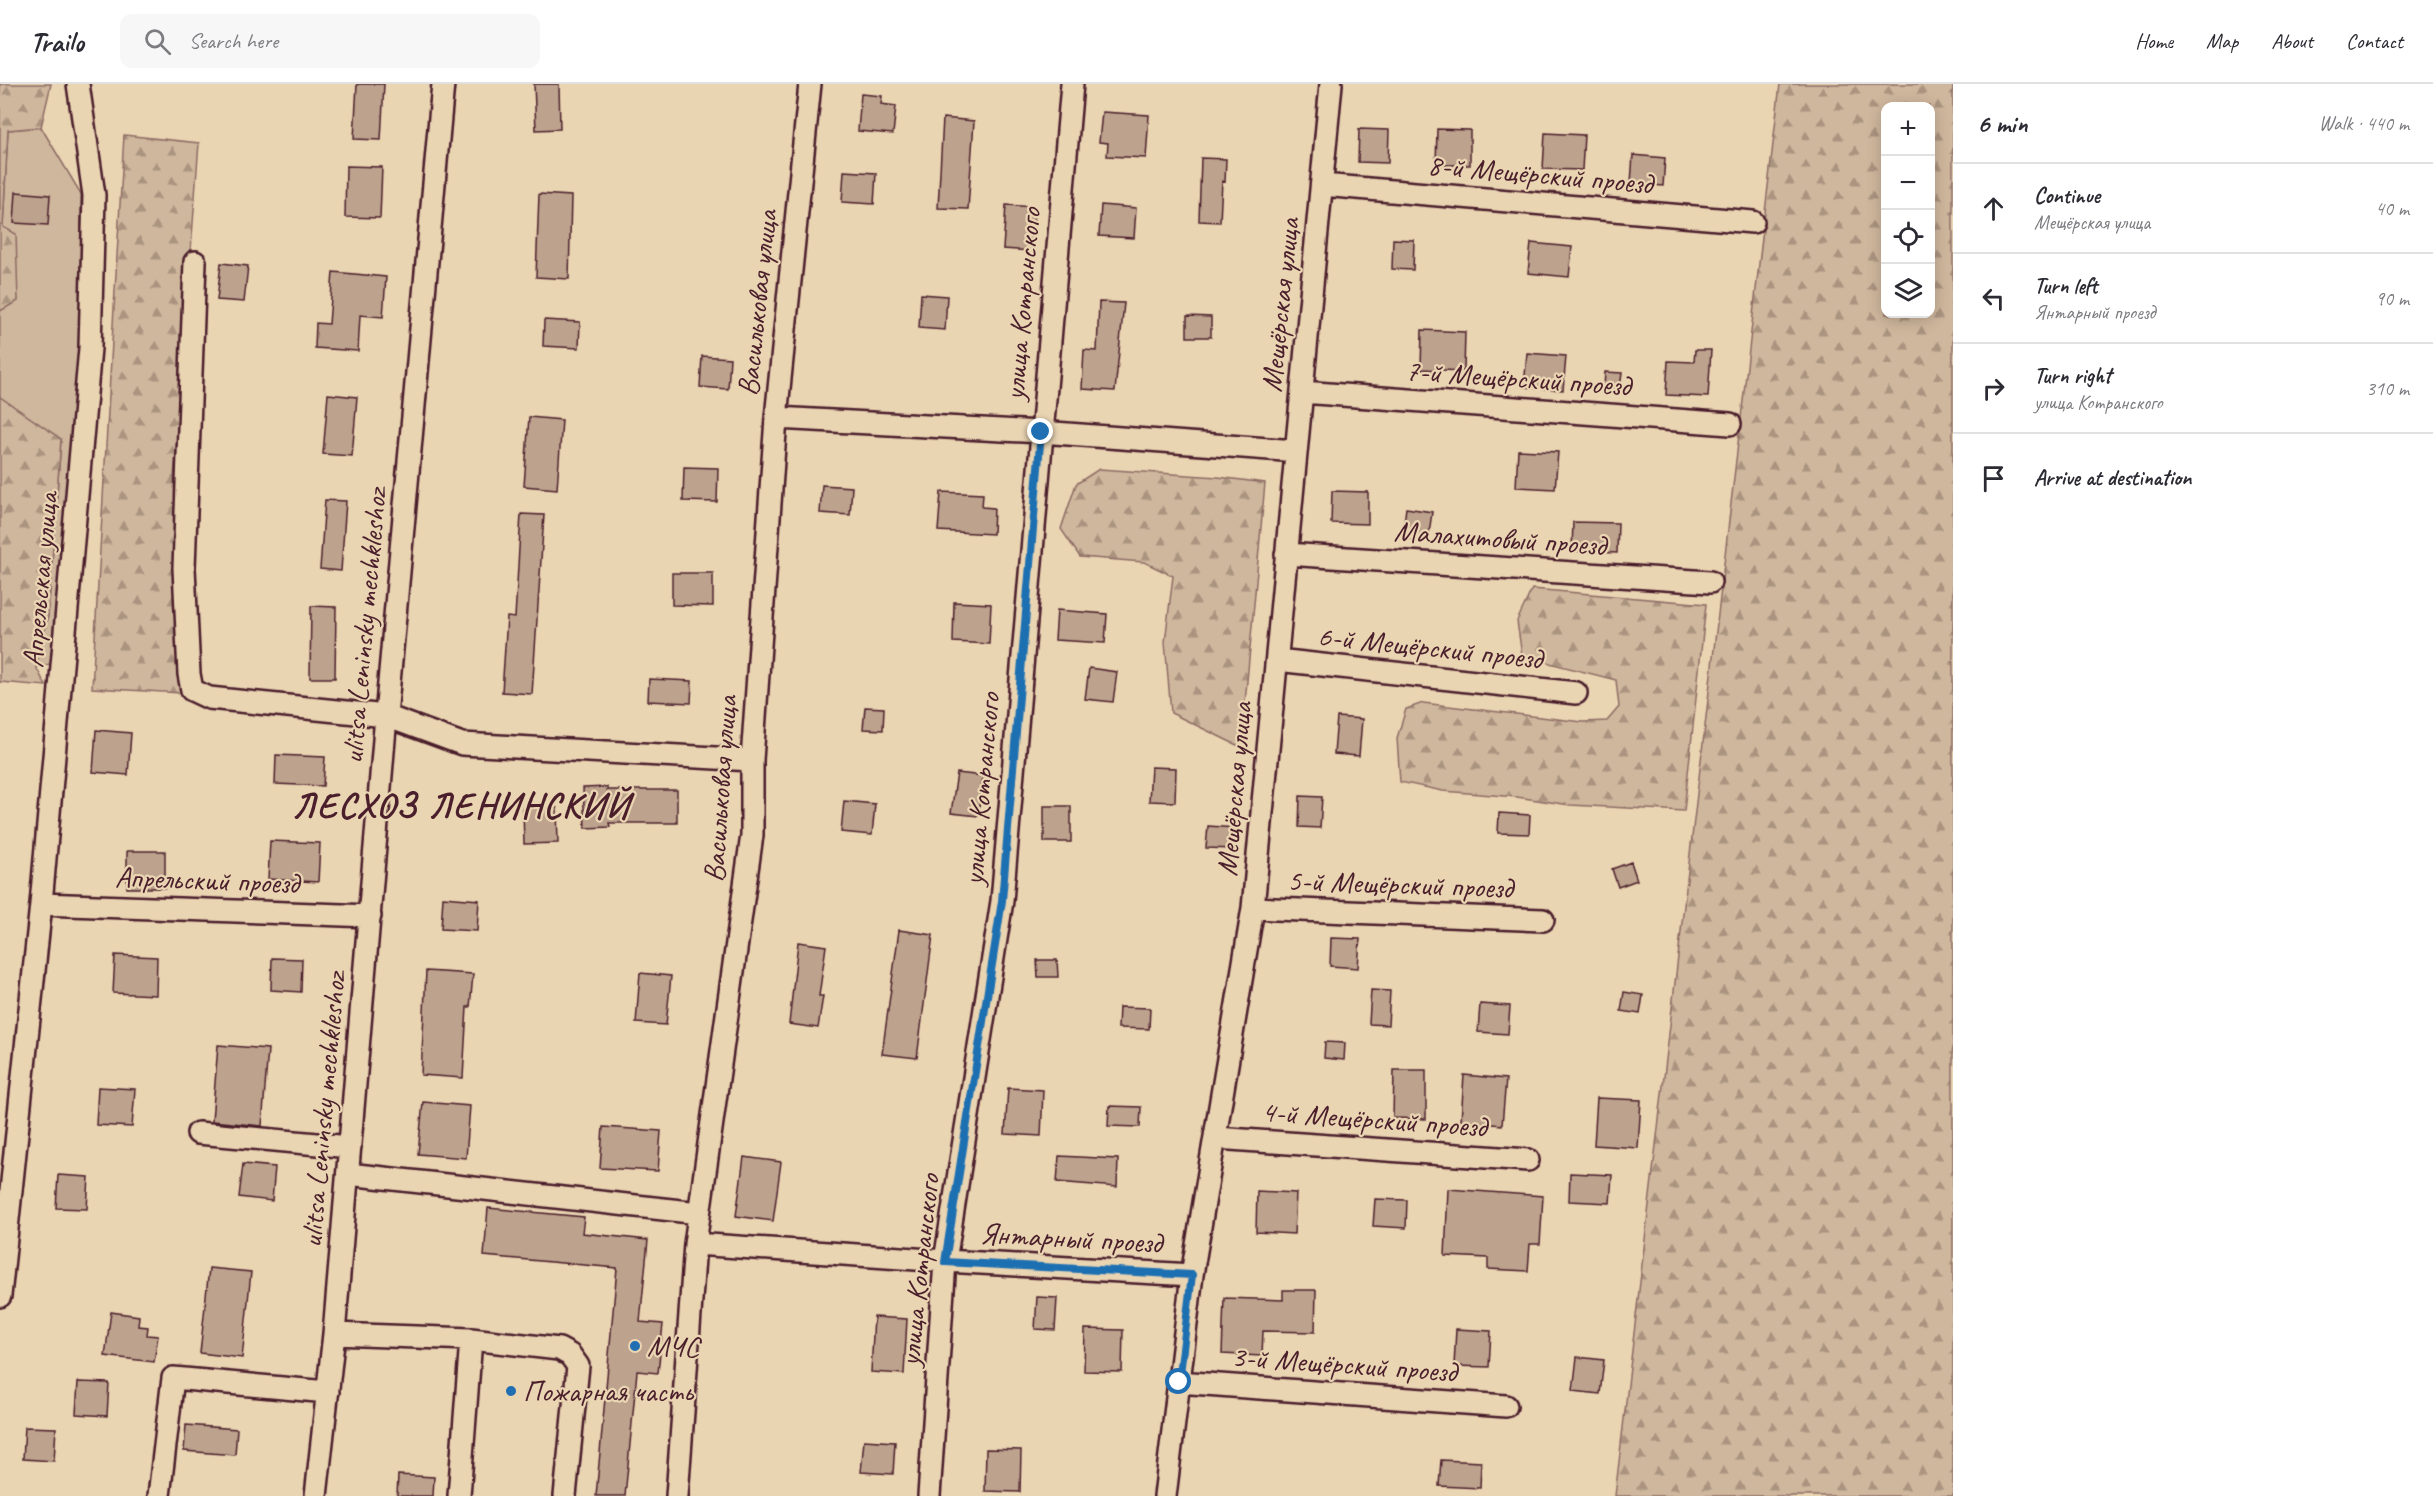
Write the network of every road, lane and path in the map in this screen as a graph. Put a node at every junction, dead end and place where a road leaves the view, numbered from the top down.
1 (78, 84) edge
2 (443, 84) edge
3 (810, 84) edge
4 (1072, 84) edge
5 (1331, 84) edge
6 (1322, 185) junction
7 (1753, 222) dead end
8 (195, 262) dead end
9 (1302, 392) junction
10 (776, 418) junction
11 (1730, 423) dead end
12 (1041, 432) junction
13 (1296, 451) junction
14 (1286, 554) junction
15 (1710, 582) dead end
16 (1276, 660) junction
17 (1576, 693) dead end
18 (386, 716) junction
19 (752, 760) junction
20 (41, 904) junction
21 (1254, 908) junction
22 (370, 916) junction
23 (1543, 920) dead end
24 (198, 1133) dead end
25 (1216, 1138) junction
26 (350, 1147) junction
27 (1528, 1161) dead end
28 (348, 1174) junction
29 (699, 1213) junction
30 (695, 1244) junction
31 (945, 1262) junction
32 (1192, 1275) junction
33 (0, 1296) edge
34 (334, 1334) junction
35 (471, 1339) junction
36 (1179, 1382) junction
37 (328, 1392) junction
38 (1506, 1406) dead end
39 (159, 1496) edge
40 (316, 1496) edge
41 (459, 1496) edge
42 (565, 1496) edge
43 (677, 1496) edge
44 (929, 1496) edge
45 (1165, 1496) edge

1 - 20 street, Апрельская улица
2 - 18 street, ulitsa Leninsky mechkleshoz
3 - 10 street, Васильковая улица
4 - 12 street, улица Котранского
5 - 6 street, Мещёрская улица
6 - 7 street, 8-й Мещёрский проезд
6 - 9 street, Мещёрская улица
8 - 18 street
9 - 11 street, 7-й Мещёрский проезд
9 - 13 street, Мещёрская улица
10 - 12 street
10 - 19 street, Васильковая улица
12 - 13 street
12 - 31 street, улица Котранского
13 - 14 street, Мещёрская улица
14 - 15 street, Малахитовый проезд
14 - 16 street, Мещёрская улица
16 - 17 street, 6-й Мещёрский проезд
16 - 21 street, Мещёрская улица
18 - 19 street
18 - 22 street, ulitsa Leninsky mechkleshoz
19 - 29 street, Васильковая улица
20 - 22 street, Апрельский проезд
20 - 33 street, Апрельская улица
21 - 23 street, 5-й Мещёрский проезд
21 - 25 street, Мещёрская улица
22 - 26 street, ulitsa Leninsky mechkleshoz
24 - 26 street
25 - 27 street, 4-й Мещёрский проезд
25 - 32 street, Мещёрская улица
26 - 28 street, ulitsa Leninsky mechkleshoz
28 - 29 street
28 - 34 street, ulitsa Leninsky mechkleshoz
29 - 30 street, Васильковая улица
30 - 31 street, Янтарный проезд
30 - 43 street, Васильковая улица
31 - 32 street, Янтарный проезд
31 - 44 street, улица Котранского
32 - 36 street, Мещёрская улица
34 - 35 street
34 - 37 street, ulitsa Leninsky mechkleshoz
35 - 41 street
35 - 42 street
36 - 38 street, 3-й Мещёрский проезд
36 - 45 street, Мещёрская улица
37 - 39 street
37 - 40 street, ulitsa Leninsky mechkleshoz

